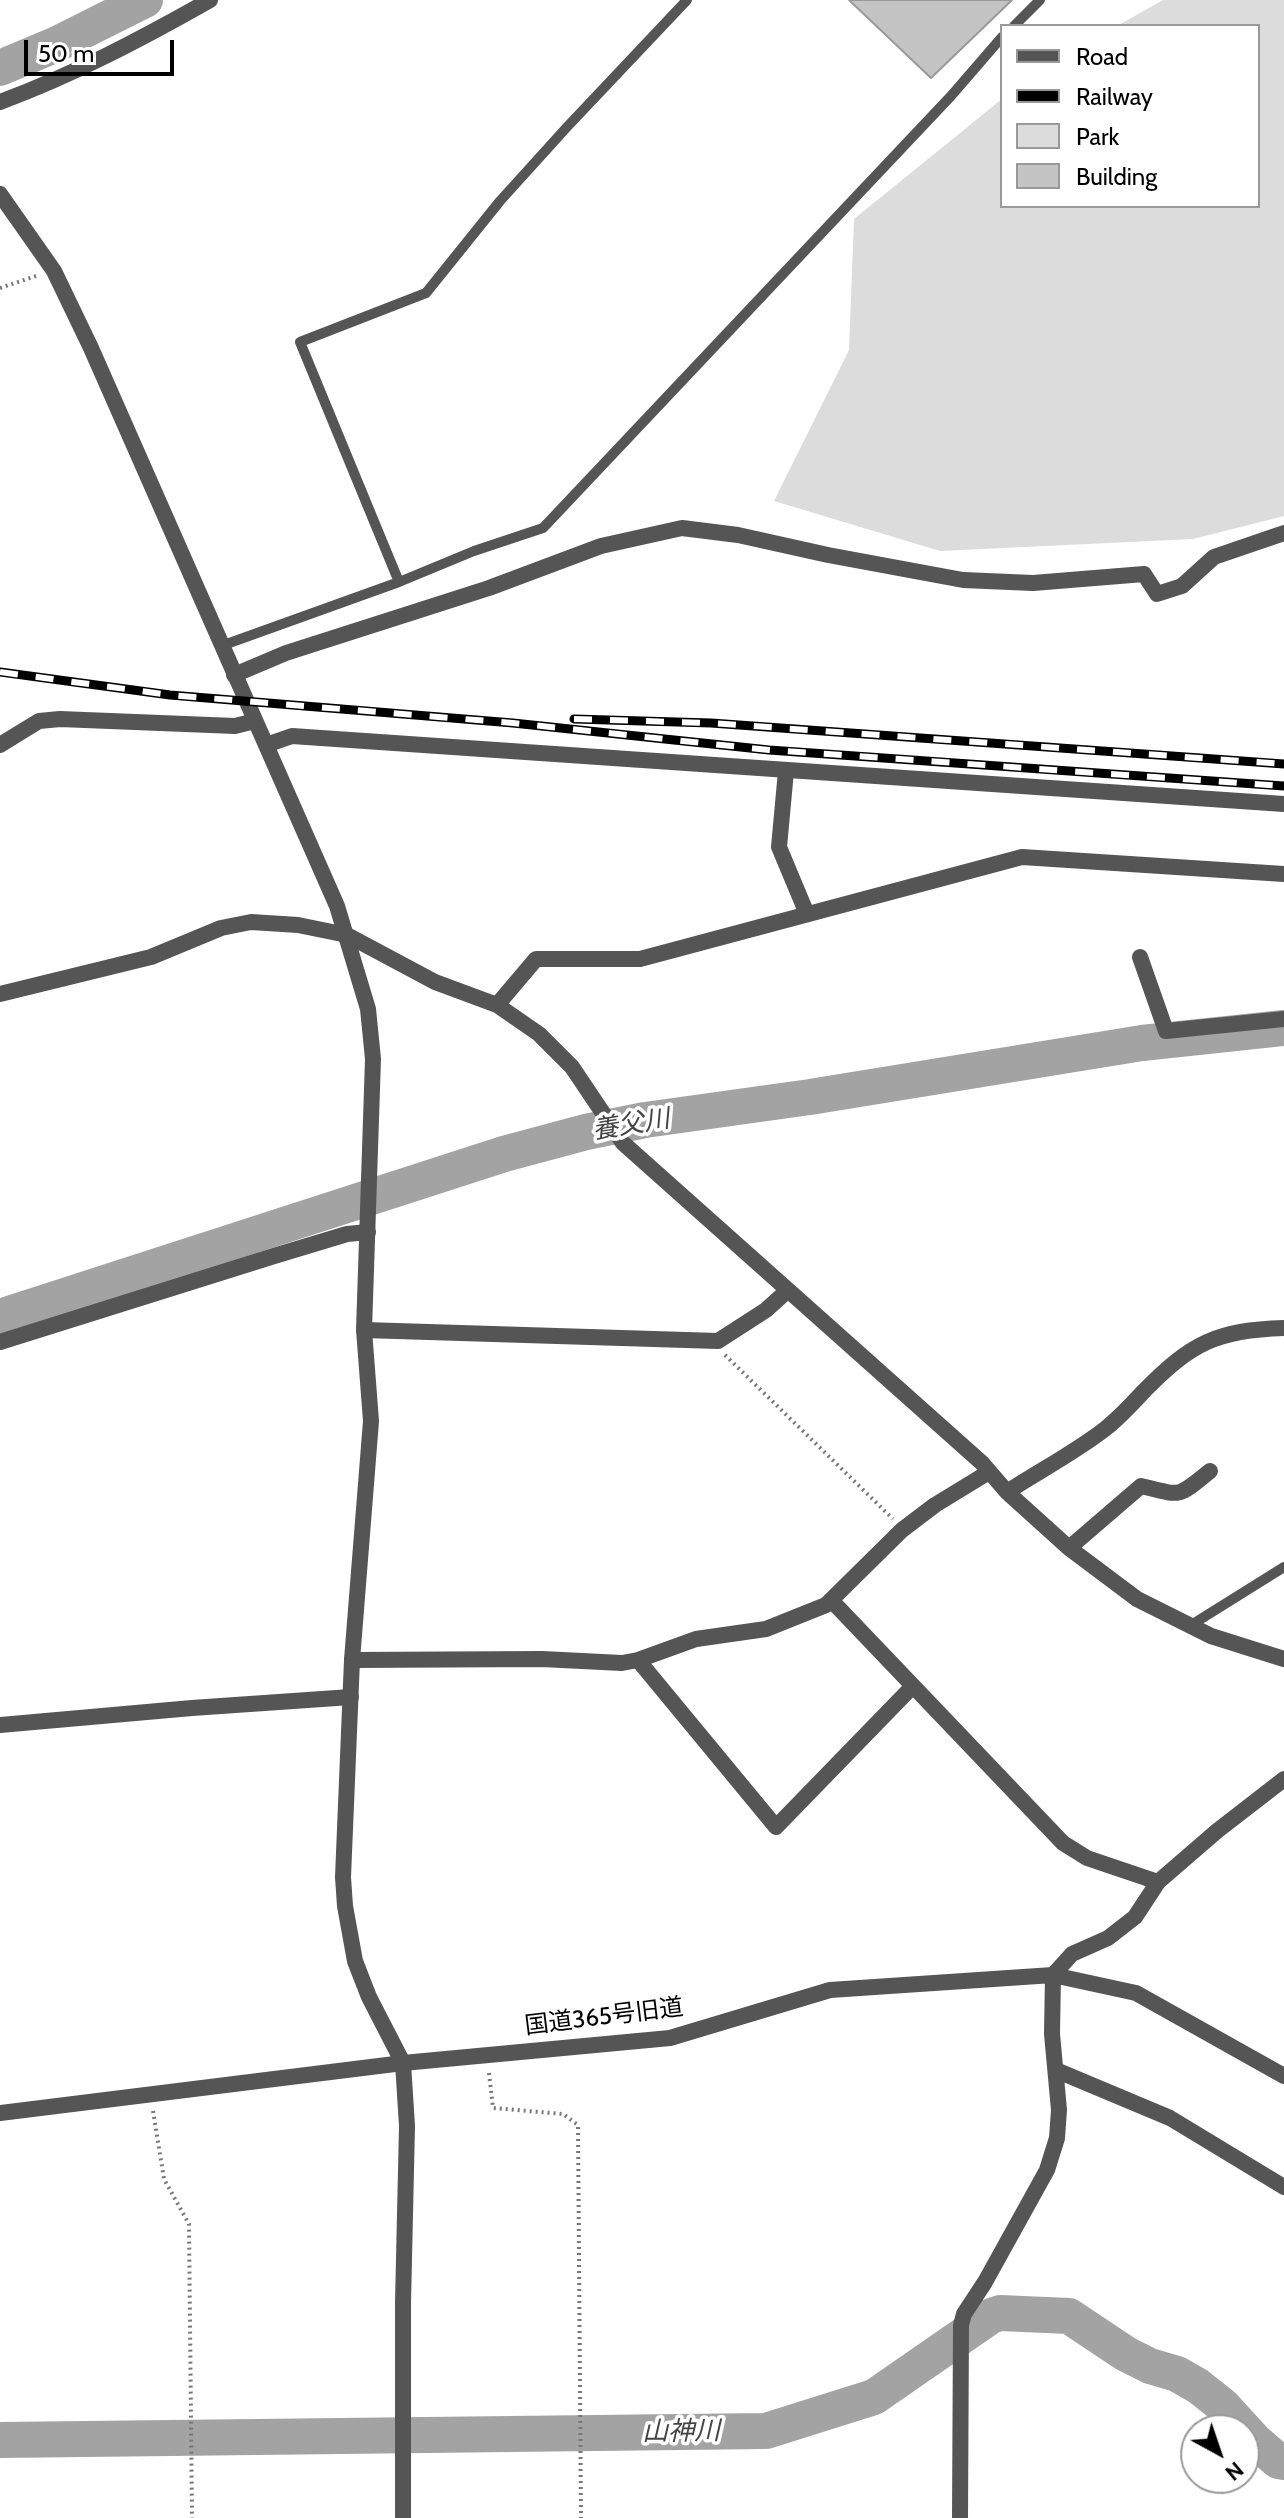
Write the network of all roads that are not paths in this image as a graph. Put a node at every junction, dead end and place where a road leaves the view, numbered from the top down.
1 (210, 0) edge
2 (687, 0) edge
3 (1040, 0) edge
4 (1016, 24) edge
5 (1000, 39) edge
6 (0, 102) edge
7 (0, 194) edge
8 (1284, 533) edge
9 (399, 582) junction
10 (221, 646) junction
11 (234, 675) junction
12 (255, 721) junction
13 (0, 745) edge
14 (266, 745) junction
15 (786, 771) junction
16 (1284, 804) edge
17 (1284, 874) edge
18 (807, 914) junction
19 (347, 935) junction
20 (1140, 957) dead end
21 (0, 994) edge
22 (497, 1005) junction
23 (1284, 1019) edge
24 (369, 1226) junction
25 (787, 1291) junction
26 (1284, 1328) edge
27 (364, 1330) junction
28 (0, 1342) edge
29 (1210, 1471) dead end
30 (989, 1472) junction
31 (1007, 1492) junction
32 (1069, 1548) junction
33 (1284, 1567) edge
34 (831, 1600) junction
35 (1188, 1627) junction
36 (1284, 1659) edge
37 (352, 1660) junction
38 (638, 1660) junction
39 (913, 1686) junction
40 (351, 1697) junction
41 (0, 1725) edge
42 (1284, 1779) edge
43 (1158, 1882) junction
44 (1053, 1975) junction
45 (403, 2063) junction
46 (1058, 2071) junction
47 (1284, 2076) edge
48 (0, 2113) edge
49 (1284, 2187) edge
50 (403, 2518) edge
51 (960, 2518) edge

1 - 6 street
2 - 9 lane
3 - 4 lane
5 - 9 lane
7 - 10 street
8 - 11 street
9 - 10 lane
10 - 11 street
11 - 12 street
12 - 13 street
12 - 14 street
14 - 15 street
14 - 19 street
15 - 16 street
15 - 18 street
17 - 18 street
18 - 22 street
19 - 21 street
19 - 22 street
19 - 24 street
20 - 23 street
22 - 25 street
24 - 27 street
24 - 28 street
25 - 27 street
25 - 30 street
26 - 31 street
27 - 37 street
29 - 32 street
30 - 31 street
30 - 34 street
31 - 32 street
32 - 35 street
33 - 35 lane
34 - 38 street
34 - 39 street
35 - 36 street
37 - 38 street
37 - 40 street
38 - 39 street
39 - 43 street
40 - 41 street
40 - 45 street
42 - 43 street
43 - 44 street
44 - 45 street, 国道365号旧道
44 - 46 street
44 - 47 street, 国道365号旧道
45 - 48 street, 国道365号旧道
45 - 50 street
46 - 49 street
46 - 51 street

